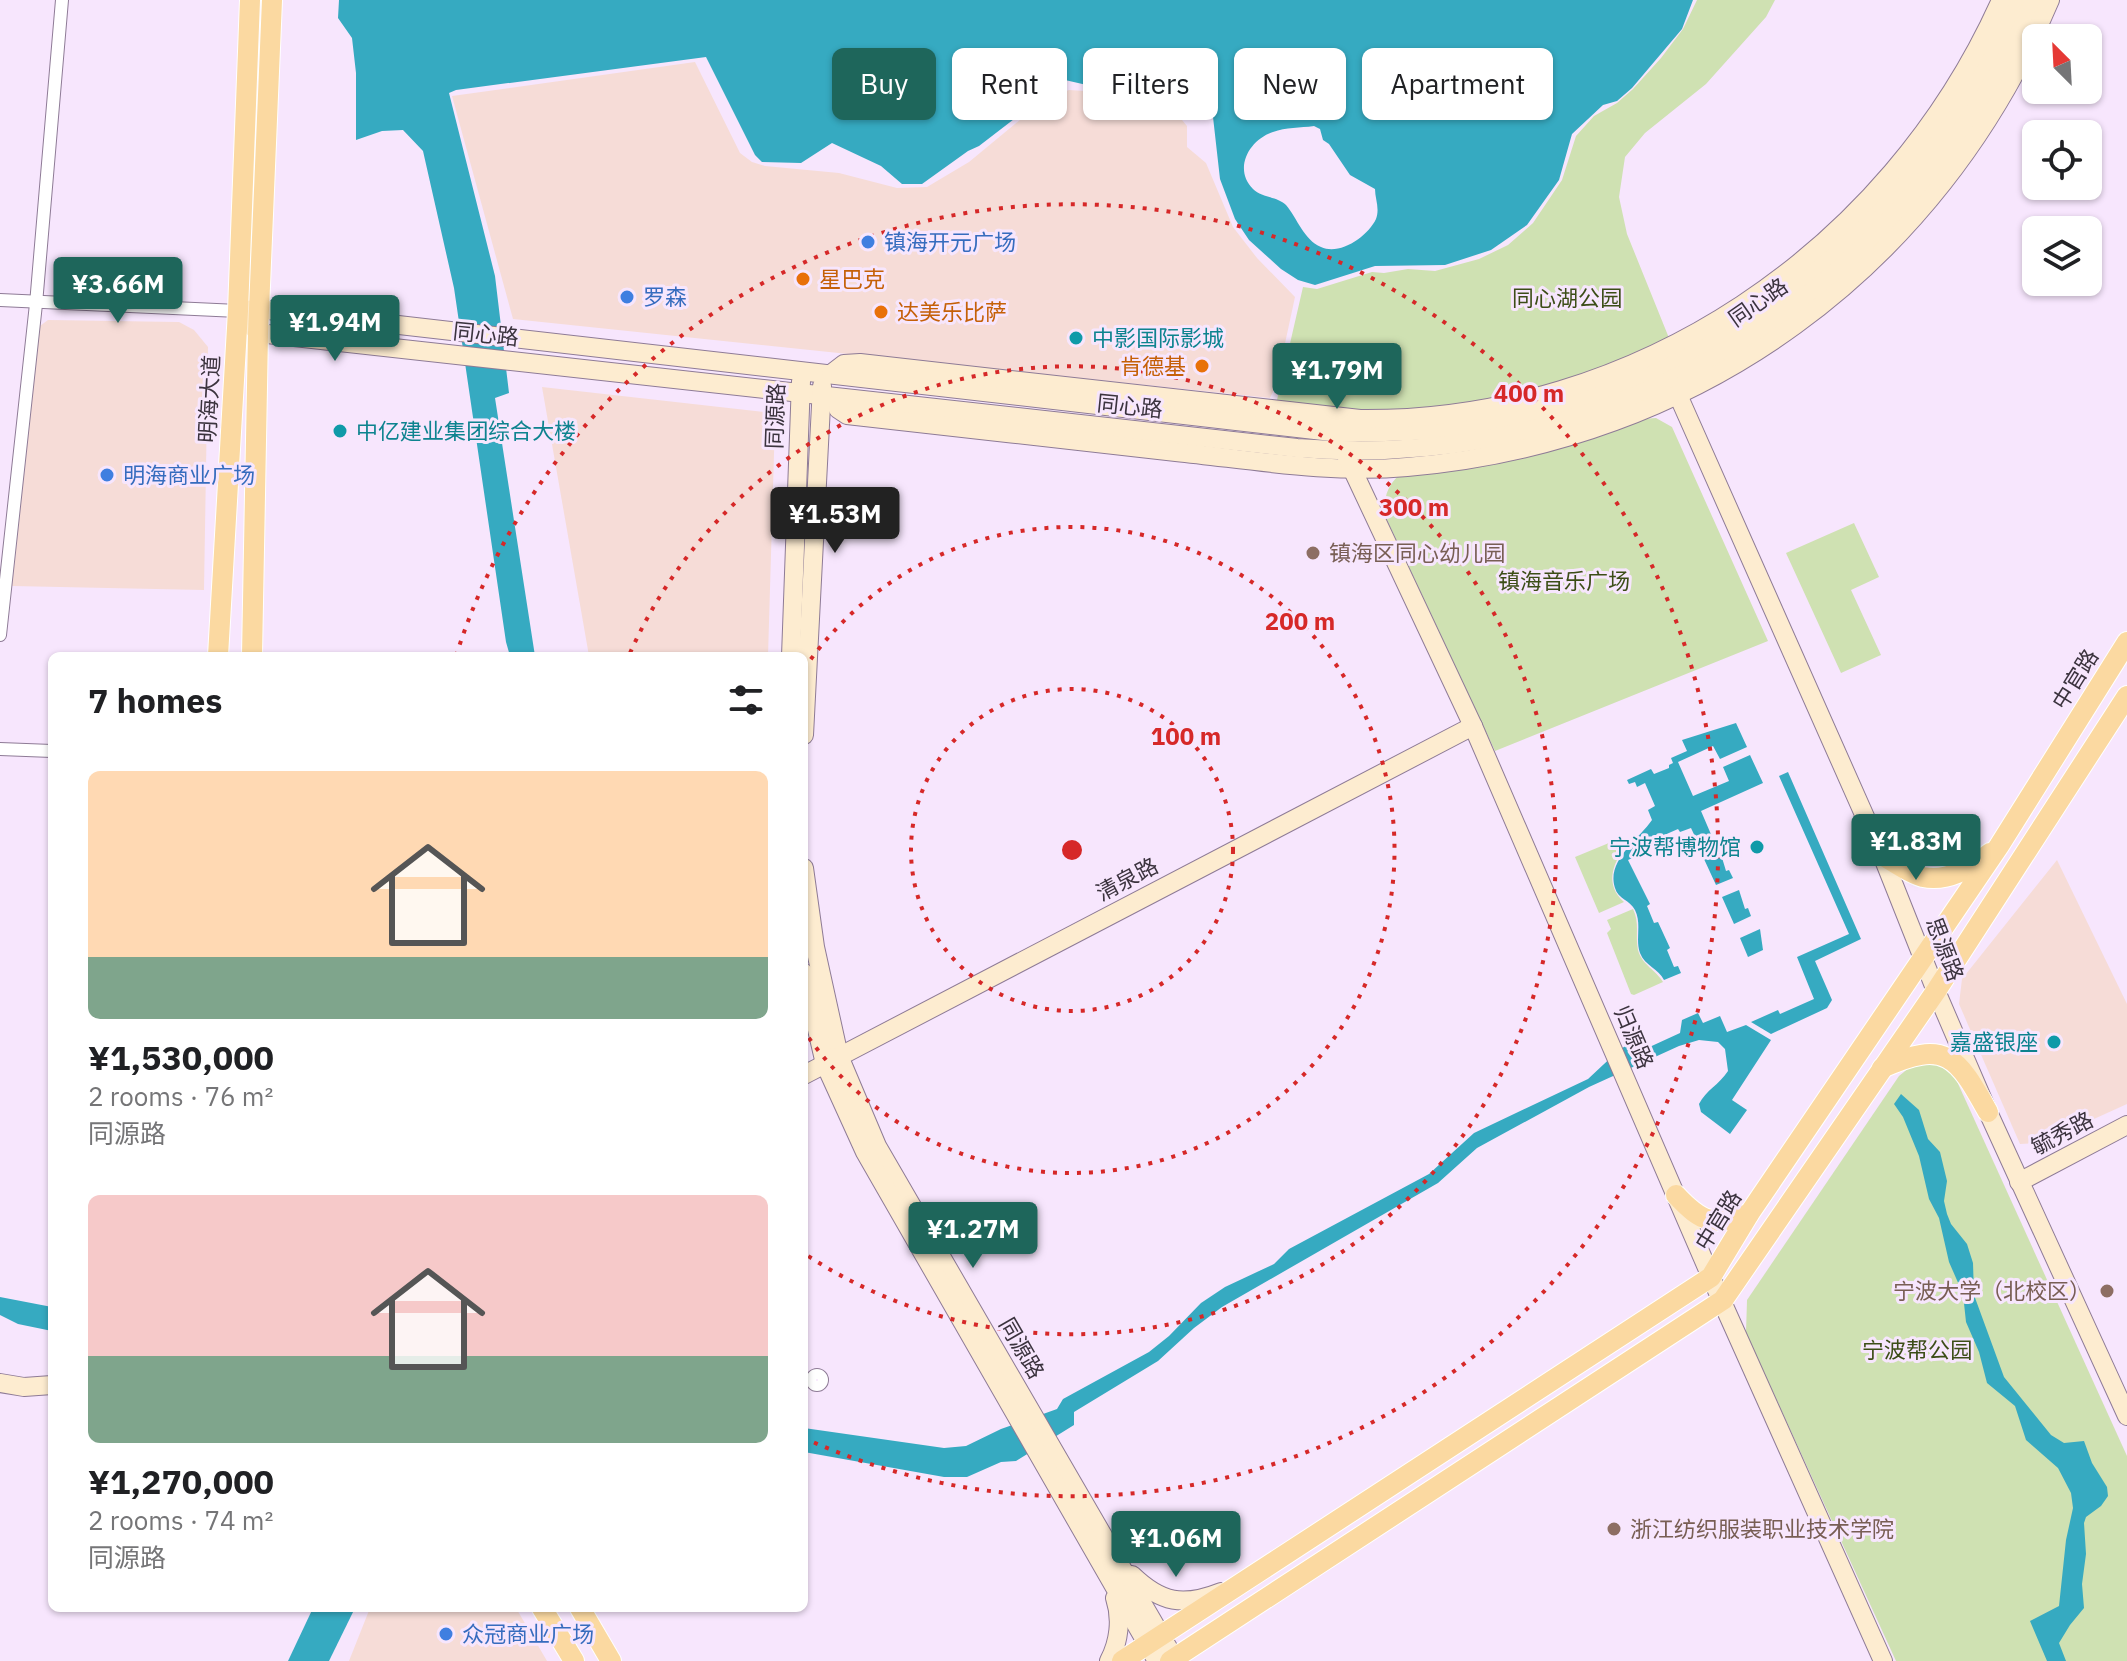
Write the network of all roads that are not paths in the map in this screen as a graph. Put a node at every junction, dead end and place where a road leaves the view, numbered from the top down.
1 (62, 0) edge
2 (250, 0) edge
3 (272, 0) edge
4 (2001, 0) edge
5 (2019, 0) edge
6 (2034, 0) edge
7 (2050, 0) edge
8 (0, 300) edge
9 (36, 304) junction
10 (248, 310) junction
11 (258, 333) junction
12 (801, 370) junction
13 (827, 373) junction
14 (1672, 380) junction
15 (800, 393) junction
16 (827, 396) junction
17 (1346, 451) junction
18 (0, 635) edge
19 (2127, 642) edge
20 (218, 652) edge
21 (252, 652) edge
22 (791, 652) edge
23 (808, 676) edge
24 (2127, 696) edge
25 (1473, 726) junction
26 (0, 749) edge
27 (48, 751) edge
28 (1999, 846) junction
29 (1882, 855) junction
30 (808, 897) edge
31 (1923, 957) junction
32 (808, 985) edge
33 (1936, 991) junction
34 (832, 1060) junction
35 (1882, 1068) junction
36 (808, 1073) edge
37 (1988, 1112) junction
38 (2127, 1125) edge
39 (2019, 1182) junction
40 (1676, 1195) junction
41 (1749, 1214) junction
42 (1711, 1277) junction
43 (1723, 1300) junction
44 (0, 1383) edge
45 (48, 1385) edge
46 (2127, 1416) edge
47 (1113, 1568) junction
48 (1234, 1587) junction
49 (544, 1612) edge
50 (582, 1612) edge
51 (1162, 1652) edge
52 (574, 1661) edge
53 (611, 1661) edge
54 (1109, 1661) edge
55 (1122, 1661) edge
56 (1883, 1661) edge

1 - 9 street
2 - 10 main road, 明海大道
3 - 10 main road, 明海大道
4 - 13 street
5 - 14 street, 同心路
6 - 14 street, 同心路
7 - 14 street
8 - 9 street
9 - 10 street
9 - 18 street
10 - 11 main road, 明海大道
10 - 12 street, 同心路
10 - 20 main road, 明海大道
11 - 15 street, 同心路
11 - 21 main road, 明海大道
12 - 13 street, 同心路
12 - 15 street, 同源路
13 - 16 street, 同源路
13 - 17 street, 同心路
14 - 17 street, 同心路
14 - 17 street
14 - 29 street, 思源路
15 - 16 street, 同心路
15 - 22 street, 同源路
16 - 17 street
16 - 23 street, 同源路
17 - 25 street, 归源路
19 - 28 main road, 中官路
24 - 33 main road, 中官路
25 - 34 street, 清泉路
25 - 40 street, 归源路
26 - 27 street
28 - 29 main road
28 - 31 main road, 中官路
29 - 31 street, 思源路
30 - 34 street, 同源路
31 - 33 street, 思源路
31 - 41 main road, 中官路
32 - 34 street, 同源路
33 - 35 main road, 中官路
33 - 37 street, 思源路
34 - 36 street, 清泉路
34 - 47 street, 同源路
35 - 37 main road
35 - 43 main road, 中官路
37 - 39 street, 思源路
38 - 39 street, 毓秀路
39 - 46 street, 思源路
40 - 41 main road
40 - 42 street, 归源路
41 - 42 main road, 中官路
42 - 43 street, 归源路
42 - 48 main road, 中官路
43 - 51 main road, 中官路
43 - 56 street, 归源路
44 - 45 street
47 - 48 street
47 - 51 street, 同源路
47 - 54 street
48 - 51 main road, 中官路
49 - 52 main road
50 - 53 main road
51 - 55 main road, 中官路

